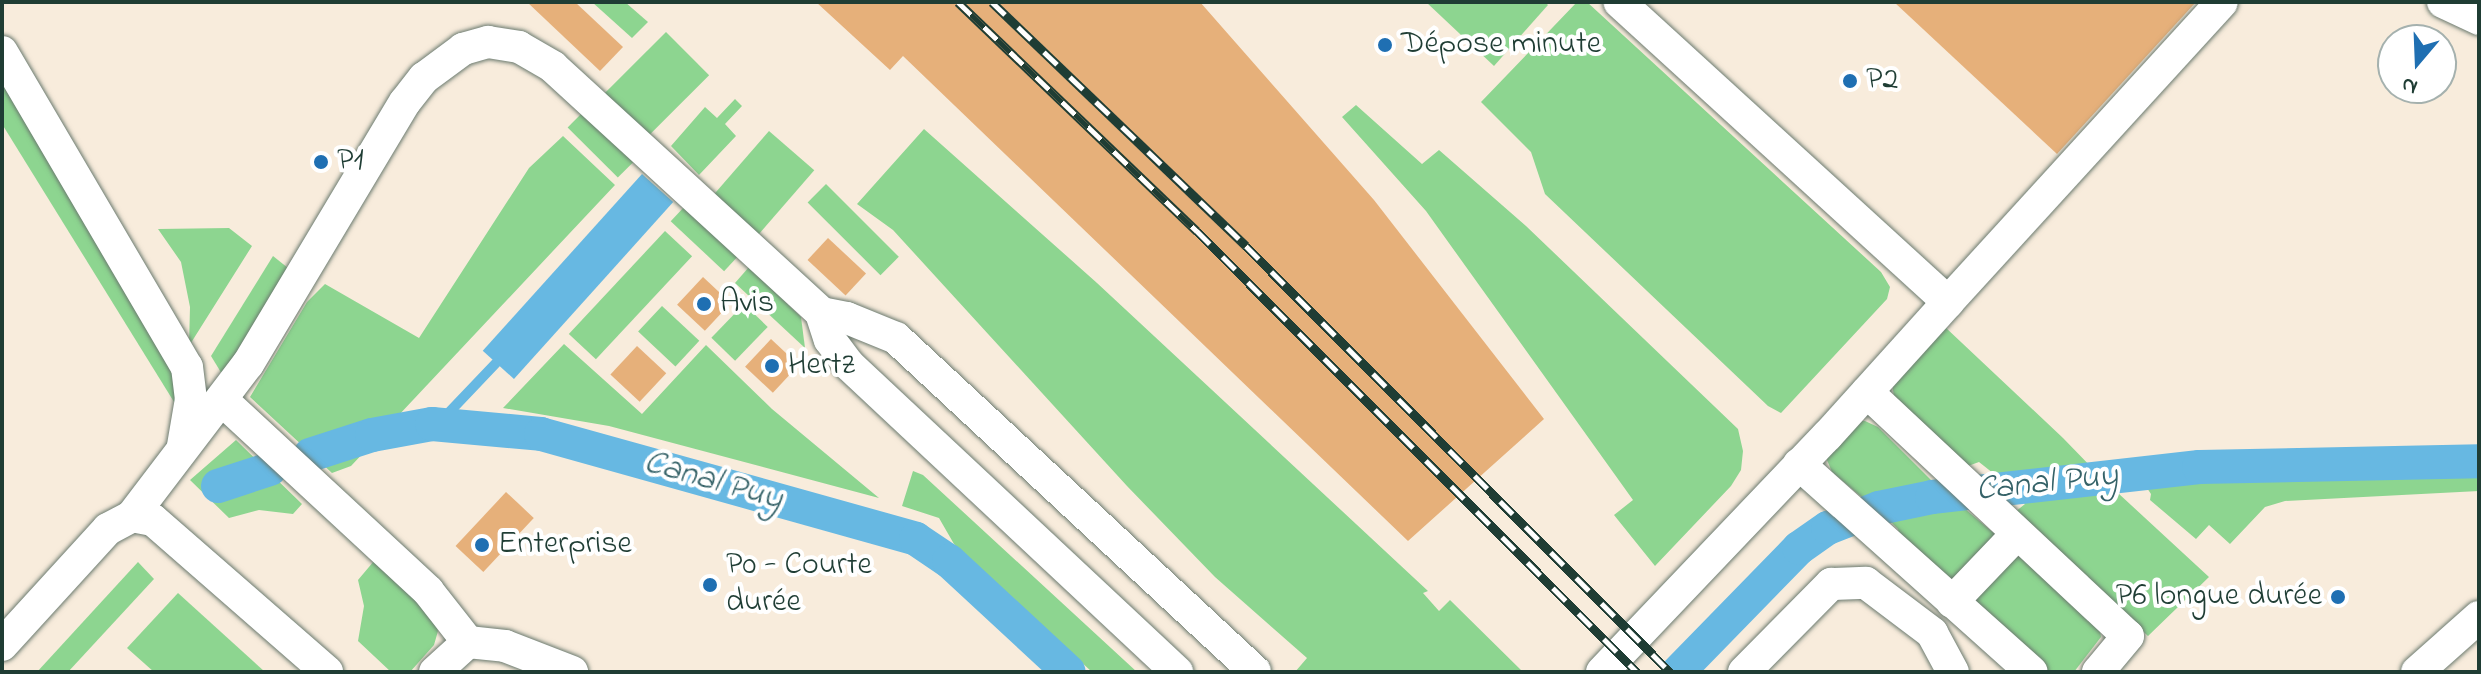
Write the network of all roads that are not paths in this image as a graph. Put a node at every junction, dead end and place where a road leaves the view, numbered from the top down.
1 (1619, 2) edge
2 (2222, 2) edge
3 (2443, 2) edge
4 (2479, 19) edge
5 (2, 52) edge
6 (1948, 302) junction
7 (821, 313) junction
8 (1867, 392) junction
9 (222, 400) junction
10 (181, 453) junction
11 (1799, 464) junction
12 (132, 516) junction
13 (2016, 535) junction
14 (1952, 602) junction
15 (2479, 617) edge
16 (468, 642) junction
17 (2, 645) edge
18 (327, 672) edge
19 (435, 672) edge
20 (572, 672) edge
21 (1177, 672) edge
22 (1255, 672) edge
23 (1602, 672) edge
24 (1744, 672) edge
25 (1953, 672) edge
26 (2032, 672) edge
27 (2098, 672) edge
28 (2417, 672) edge

1 - 6 street
2 - 6 street
3 - 4 street
5 - 10 street
6 - 8 street
7 - 9 street
7 - 21 street
7 - 22 street
8 - 11 street
8 - 13 street
9 - 10 street
9 - 16 street
10 - 12 street
11 - 14 street
11 - 23 street
12 - 17 street
12 - 18 street
13 - 14 street
13 - 27 street
14 - 26 street
15 - 28 street
16 - 19 street
16 - 20 street
24 - 25 street

